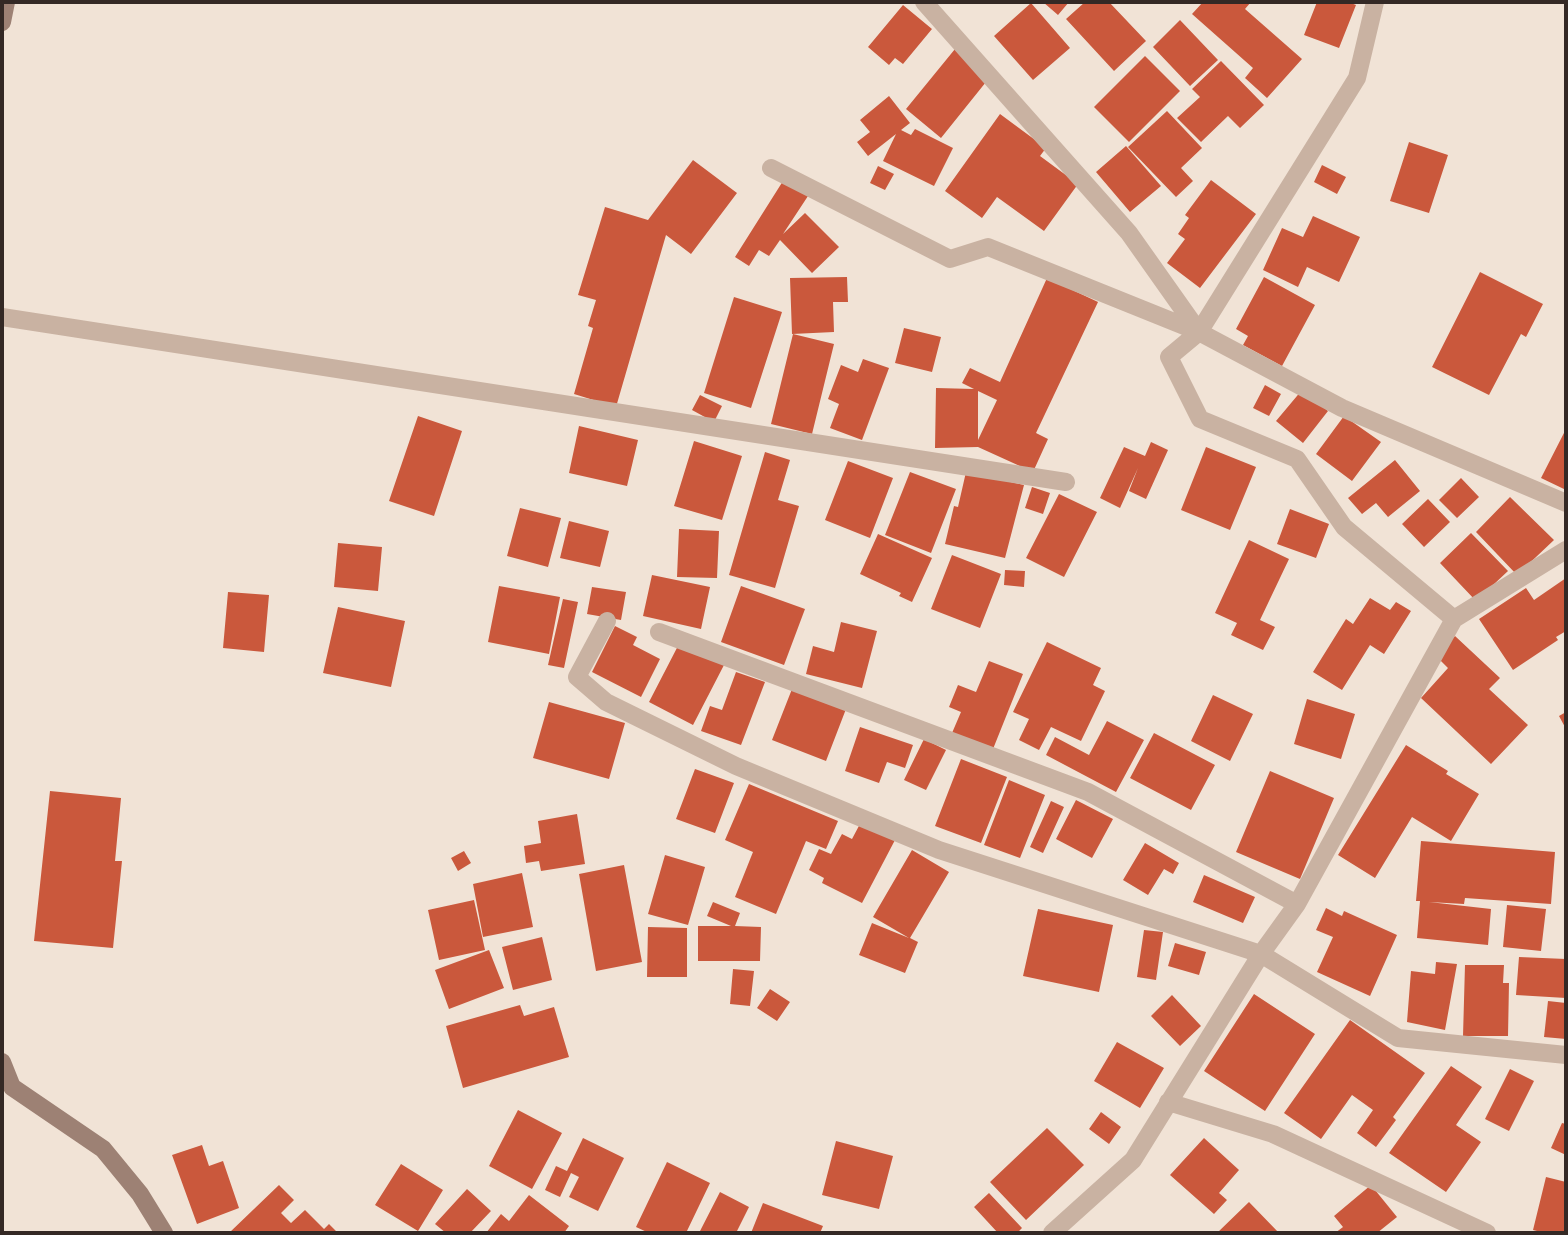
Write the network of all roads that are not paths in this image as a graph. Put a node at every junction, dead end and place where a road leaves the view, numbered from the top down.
1 (6, 2) edge
2 (924, 2) edge
3 (1375, 2) edge
4 (2, 22) edge
5 (771, 168) dead end
6 (2, 317) edge
7 (1199, 332) junction
8 (1066, 482) dead end
9 (1566, 503) edge
10 (1566, 550) edge
11 (1454, 619) junction
12 (607, 621) dead end
13 (659, 632) dead end
14 (1297, 904) junction
15 (1261, 954) junction
16 (1566, 1055) edge
17 (2, 1062) edge
18 (7, 1087) edge
19 (1168, 1102) junction
20 (164, 1233) edge
21 (1052, 1233) edge
22 (1487, 1233) edge

1 - 4 main road
2 - 7 street
3 - 7 street
5 - 7 street
6 - 8 street
7 - 9 street
7 - 11 street
10 - 11 street
11 - 14 street
12 - 15 street
13 - 14 street
14 - 15 street
15 - 16 street
15 - 19 street
17 - 18 main road
18 - 20 main road
19 - 21 street
19 - 22 street

